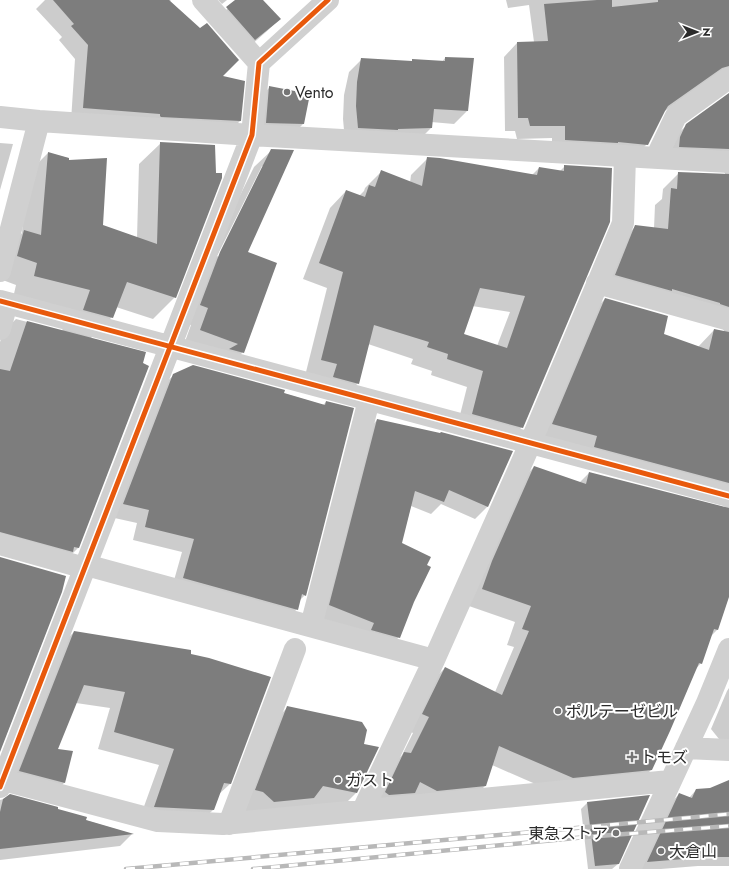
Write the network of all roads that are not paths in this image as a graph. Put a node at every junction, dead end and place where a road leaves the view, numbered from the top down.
1 (203, 0) edge
2 (328, 0) edge
3 (259, 63) junction
4 (729, 78) edge
5 (0, 117) edge
6 (39, 121) junction
7 (252, 135) junction
8 (625, 156) junction
9 (656, 158) junction
10 (729, 162) edge
11 (0, 271) edge
12 (597, 283) junction
13 (4, 302) edge
14 (729, 320) edge
15 (0, 329) edge
16 (171, 346) junction
17 (369, 400) junction
18 (530, 444) junction
19 (729, 496) edge
20 (0, 544) edge
21 (85, 566) junction
22 (311, 626) junction
23 (295, 649) dead end
24 (729, 649) edge
25 (434, 660) junction
26 (725, 669) edge
27 (686, 748) junction
28 (729, 750) edge
29 (670, 781) junction
30 (1, 782) edge
31 (363, 810) junction
32 (229, 824) junction
33 (630, 869) edge

1 - 3 street
2 - 3 street
3 - 7 street
4 - 9 street
5 - 6 street
6 - 7 street
6 - 11 street
7 - 8 street
7 - 16 street
8 - 9 street
8 - 12 street
9 - 10 street
12 - 14 street
12 - 18 street
13 - 15 street
13 - 16 street
16 - 17 street
16 - 21 street
17 - 18 street
17 - 22 street
18 - 19 street
18 - 25 street
20 - 21 street
21 - 22 street
21 - 30 street
22 - 25 street
23 - 32 street
24 - 26 street
25 - 31 street
26 - 27 street
27 - 28 street
27 - 29 street
29 - 31 street
29 - 33 street
30 - 32 street
31 - 32 street

